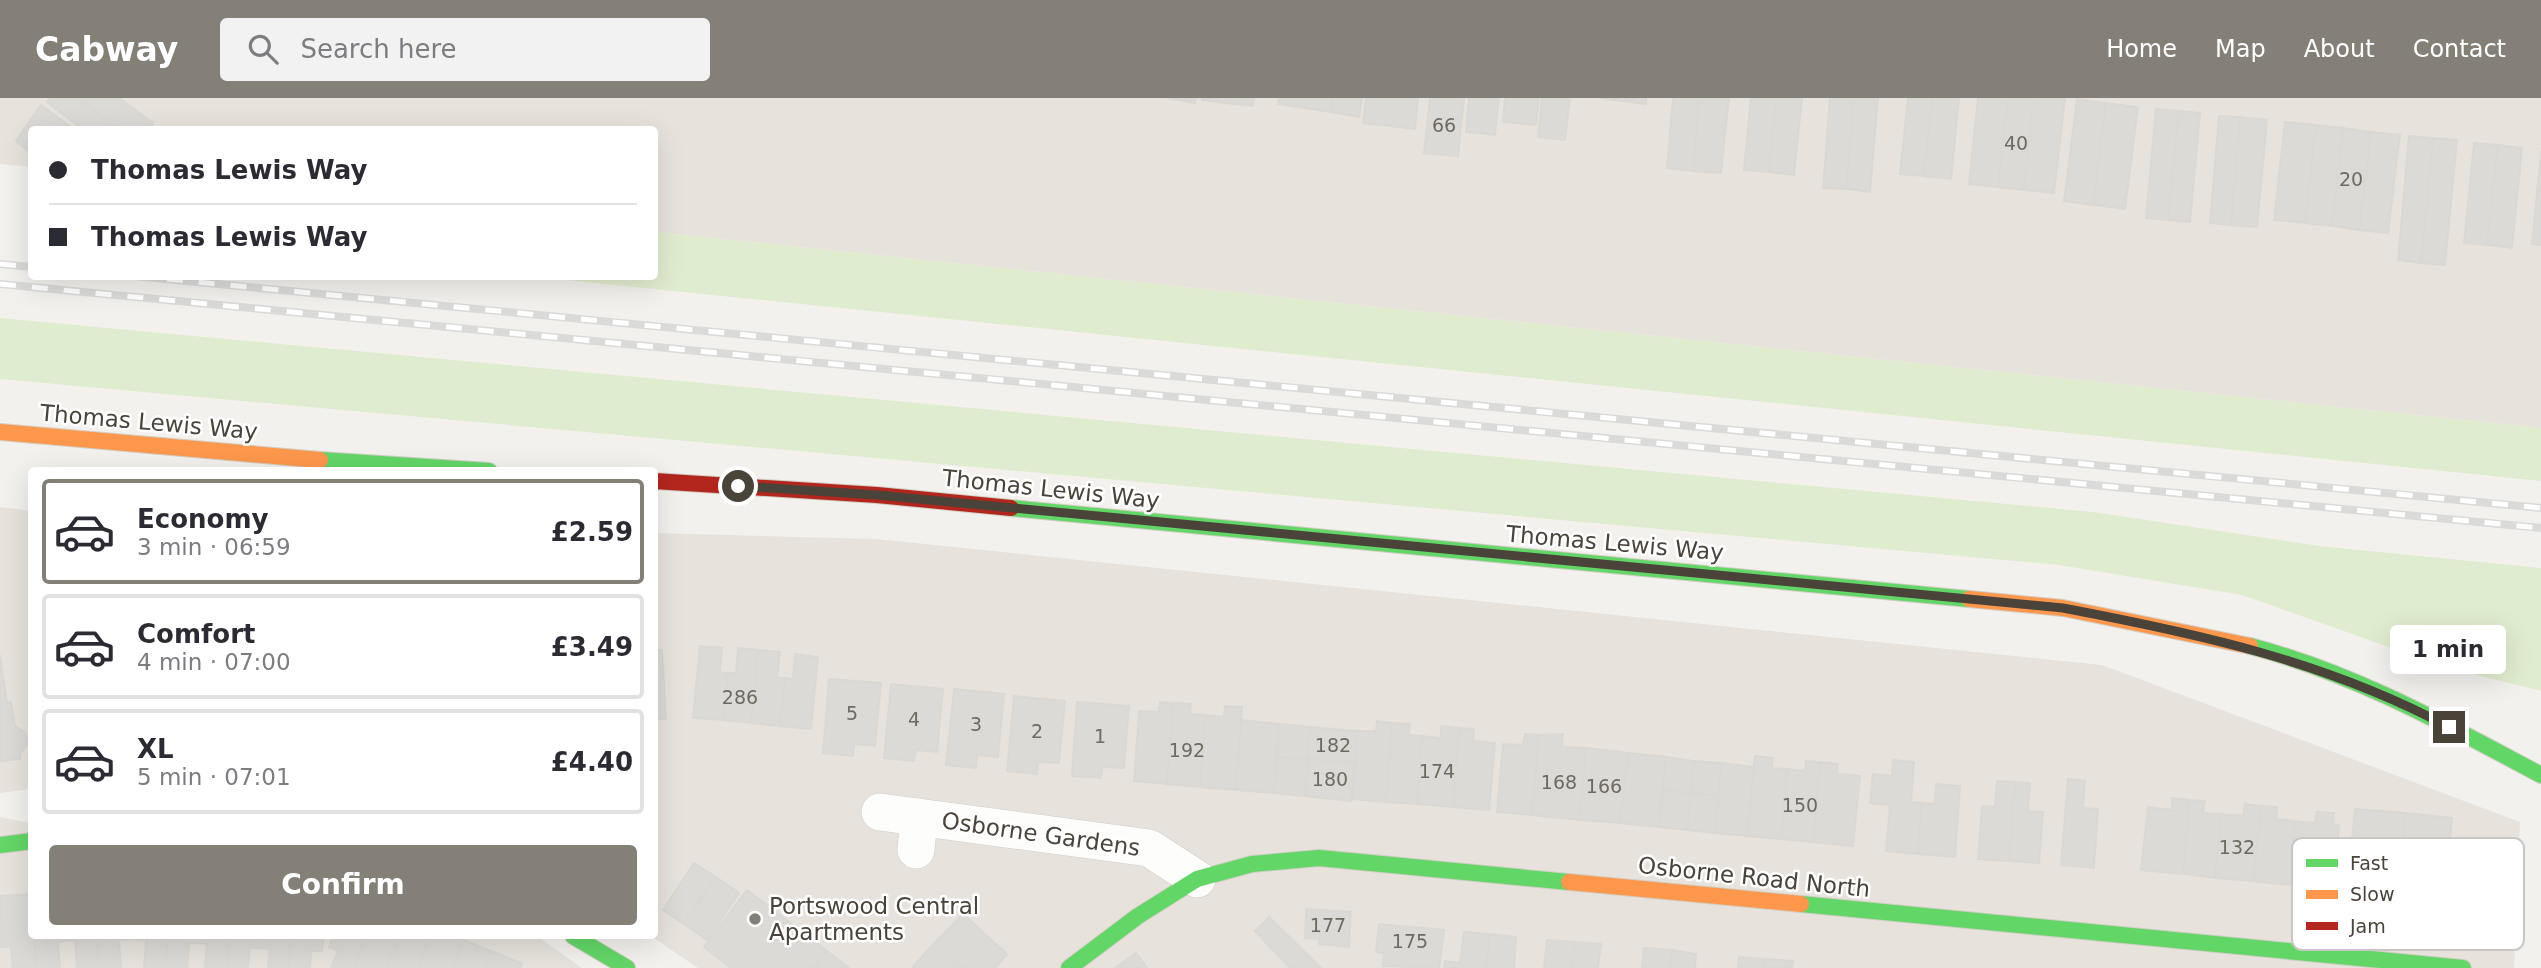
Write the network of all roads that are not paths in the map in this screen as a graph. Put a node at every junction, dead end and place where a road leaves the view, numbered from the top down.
1 (0, 432) edge
2 (292, 465) edge
3 (358, 467) edge
4 (658, 481) edge
5 (2541, 775) edge
6 (880, 812) dead end
7 (28, 842) edge
8 (0, 845) edge
9 (1196, 879) junction
10 (1069, 968) edge
11 (2463, 968) edge

1 - 2 main road, Thomas Lewis Way
2 - 3 main road, Thomas Lewis Way
4 - 5 main road, Thomas Lewis Way
6 - 9 street, Osborne Gardens
7 - 8 main road
9 - 10 main road, Osborne Road North
9 - 11 main road, Osborne Road North

